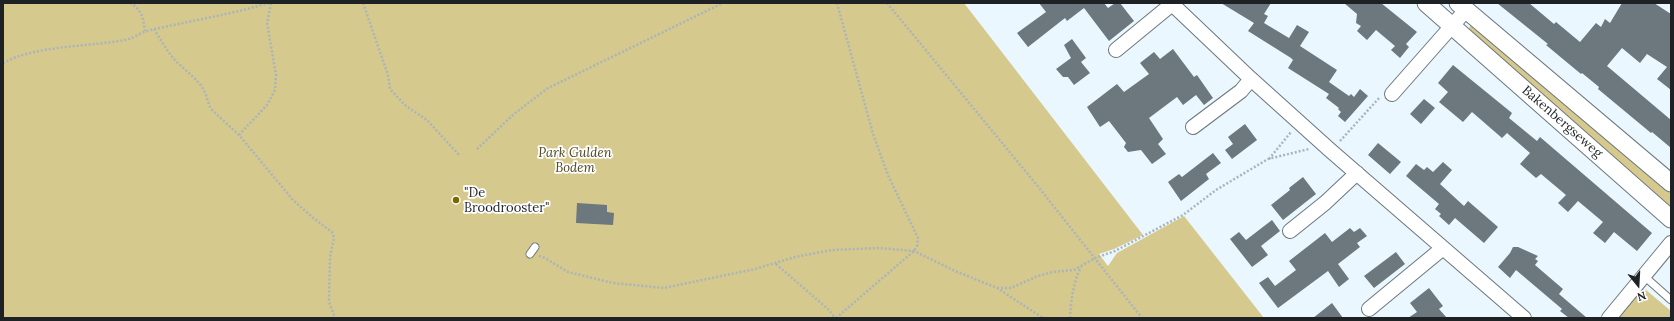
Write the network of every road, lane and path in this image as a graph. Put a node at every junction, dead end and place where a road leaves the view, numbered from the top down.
1 (130, 3) edge
2 (270, 3) edge
3 (362, 3) edge
4 (723, 3) edge
5 (837, 3) edge
6 (887, 3) edge
7 (1171, 3) edge
8 (1433, 5) edge
9 (1462, 6) edge
10 (1452, 25) junction
11 (154, 29) junction
12 (145, 31) junction
13 (1116, 50) dead end
14 (3, 63) edge
15 (1252, 79) junction
16 (1392, 94) joint
17 (1299, 122) junction
18 (1193, 127) dead end
19 (239, 135) junction
20 (477, 149) dead end
21 (1329, 149) junction
22 (460, 156) dead end
23 (1268, 159) junction
24 (1357, 173) junction
25 (1671, 183) edge
26 (1671, 218) edge
27 (1290, 231) dead end
28 (535, 247) dead end
29 (1443, 248) junction
30 (914, 251) junction
31 (1669, 251) edge
32 (530, 254) joint
33 (1095, 258) junction
34 (776, 264) junction
35 (1082, 266) junction
36 (1644, 276) junction
37 (996, 288) junction
38 (1671, 300) edge
39 (1369, 309) dead end
40 (335, 318) edge
41 (836, 318) edge
42 (1043, 318) edge
43 (1070, 318) edge
44 (1142, 318) edge
45 (1524, 318) edge
46 (1609, 318) edge

1 - 12 path
2 - 11 path
2 - 19 path
3 - 22 path
4 - 20 path
5 - 30 path
6 - 33 path
7 - 13 street
7 - 15 street
8 - 10 street, Bakenbergseweg
9 - 10 street, Bakenbergseweg
9 - 25 street, Bakenbergseweg
10 - 16 street, Bakenbergseweg
10 - 26 street, Bakenbergseweg
11 - 12 path
11 - 19 path
12 - 14 path
15 - 17 street
15 - 18 street
16 - 21 path
17 - 21 street
17 - 23 path
19 - 40 path
21 - 23 path
21 - 24 street
23 - 33 path
24 - 27 street
24 - 29 street
28 - 32 lane
29 - 39 street
29 - 45 street
30 - 34 path
30 - 37 path
30 - 41 path
31 - 36 street
32 - 34 path
33 - 35 path
33 - 44 path
34 - 41 path
35 - 37 path
35 - 43 path
36 - 38 lane
36 - 46 street
37 - 42 path

